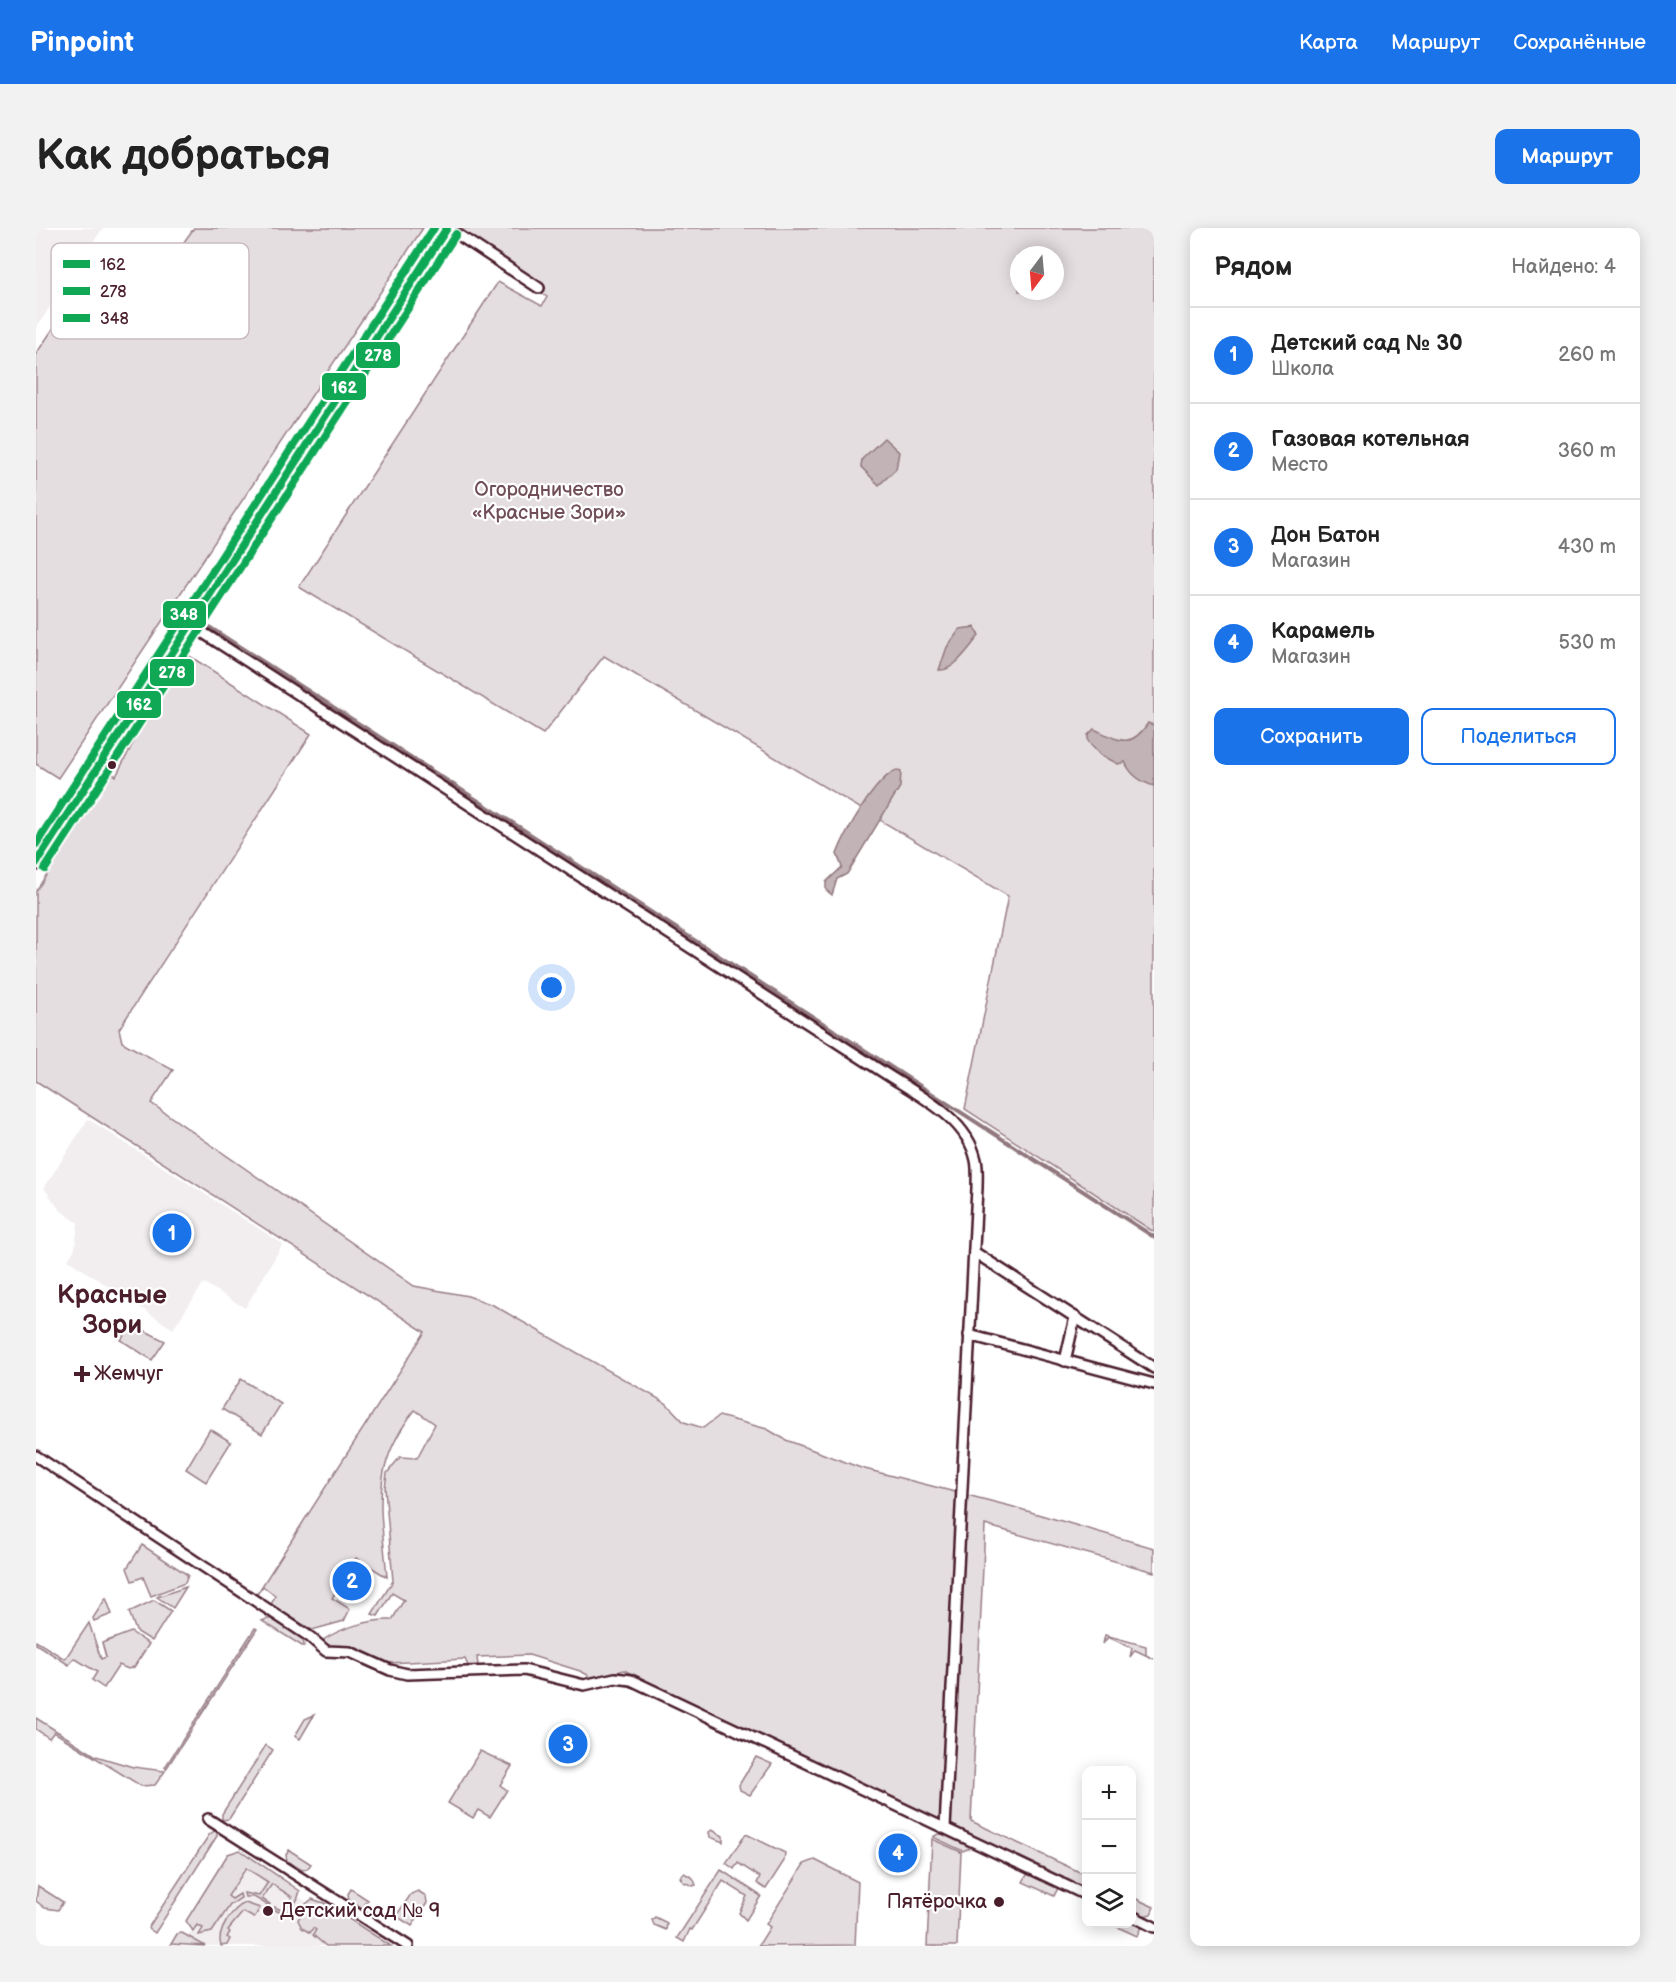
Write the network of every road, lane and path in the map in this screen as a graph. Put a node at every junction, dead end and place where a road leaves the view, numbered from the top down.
1 (448, 228) edge
2 (539, 288) dead end
3 (191, 625) junction
4 (36, 862) edge
5 (974, 1252) junction
6 (1075, 1317) junction
7 (969, 1335) junction
8 (1065, 1361) junction
9 (1154, 1368) edge
10 (1154, 1384) edge
11 (36, 1456) edge
12 (208, 1819) dead end
13 (945, 1828) junction
14 (1082, 1893) edge
15 (1136, 1918) edge
16 (1154, 1927) edge
17 (408, 1946) edge

1 - 2 street
1 - 3 main road
3 - 4 main road
3 - 5 street
5 - 6 street
5 - 7 street
6 - 8 street
6 - 9 street
7 - 8 street
7 - 13 street
8 - 10 street
11 - 13 street
12 - 17 street
13 - 14 street
15 - 16 street

